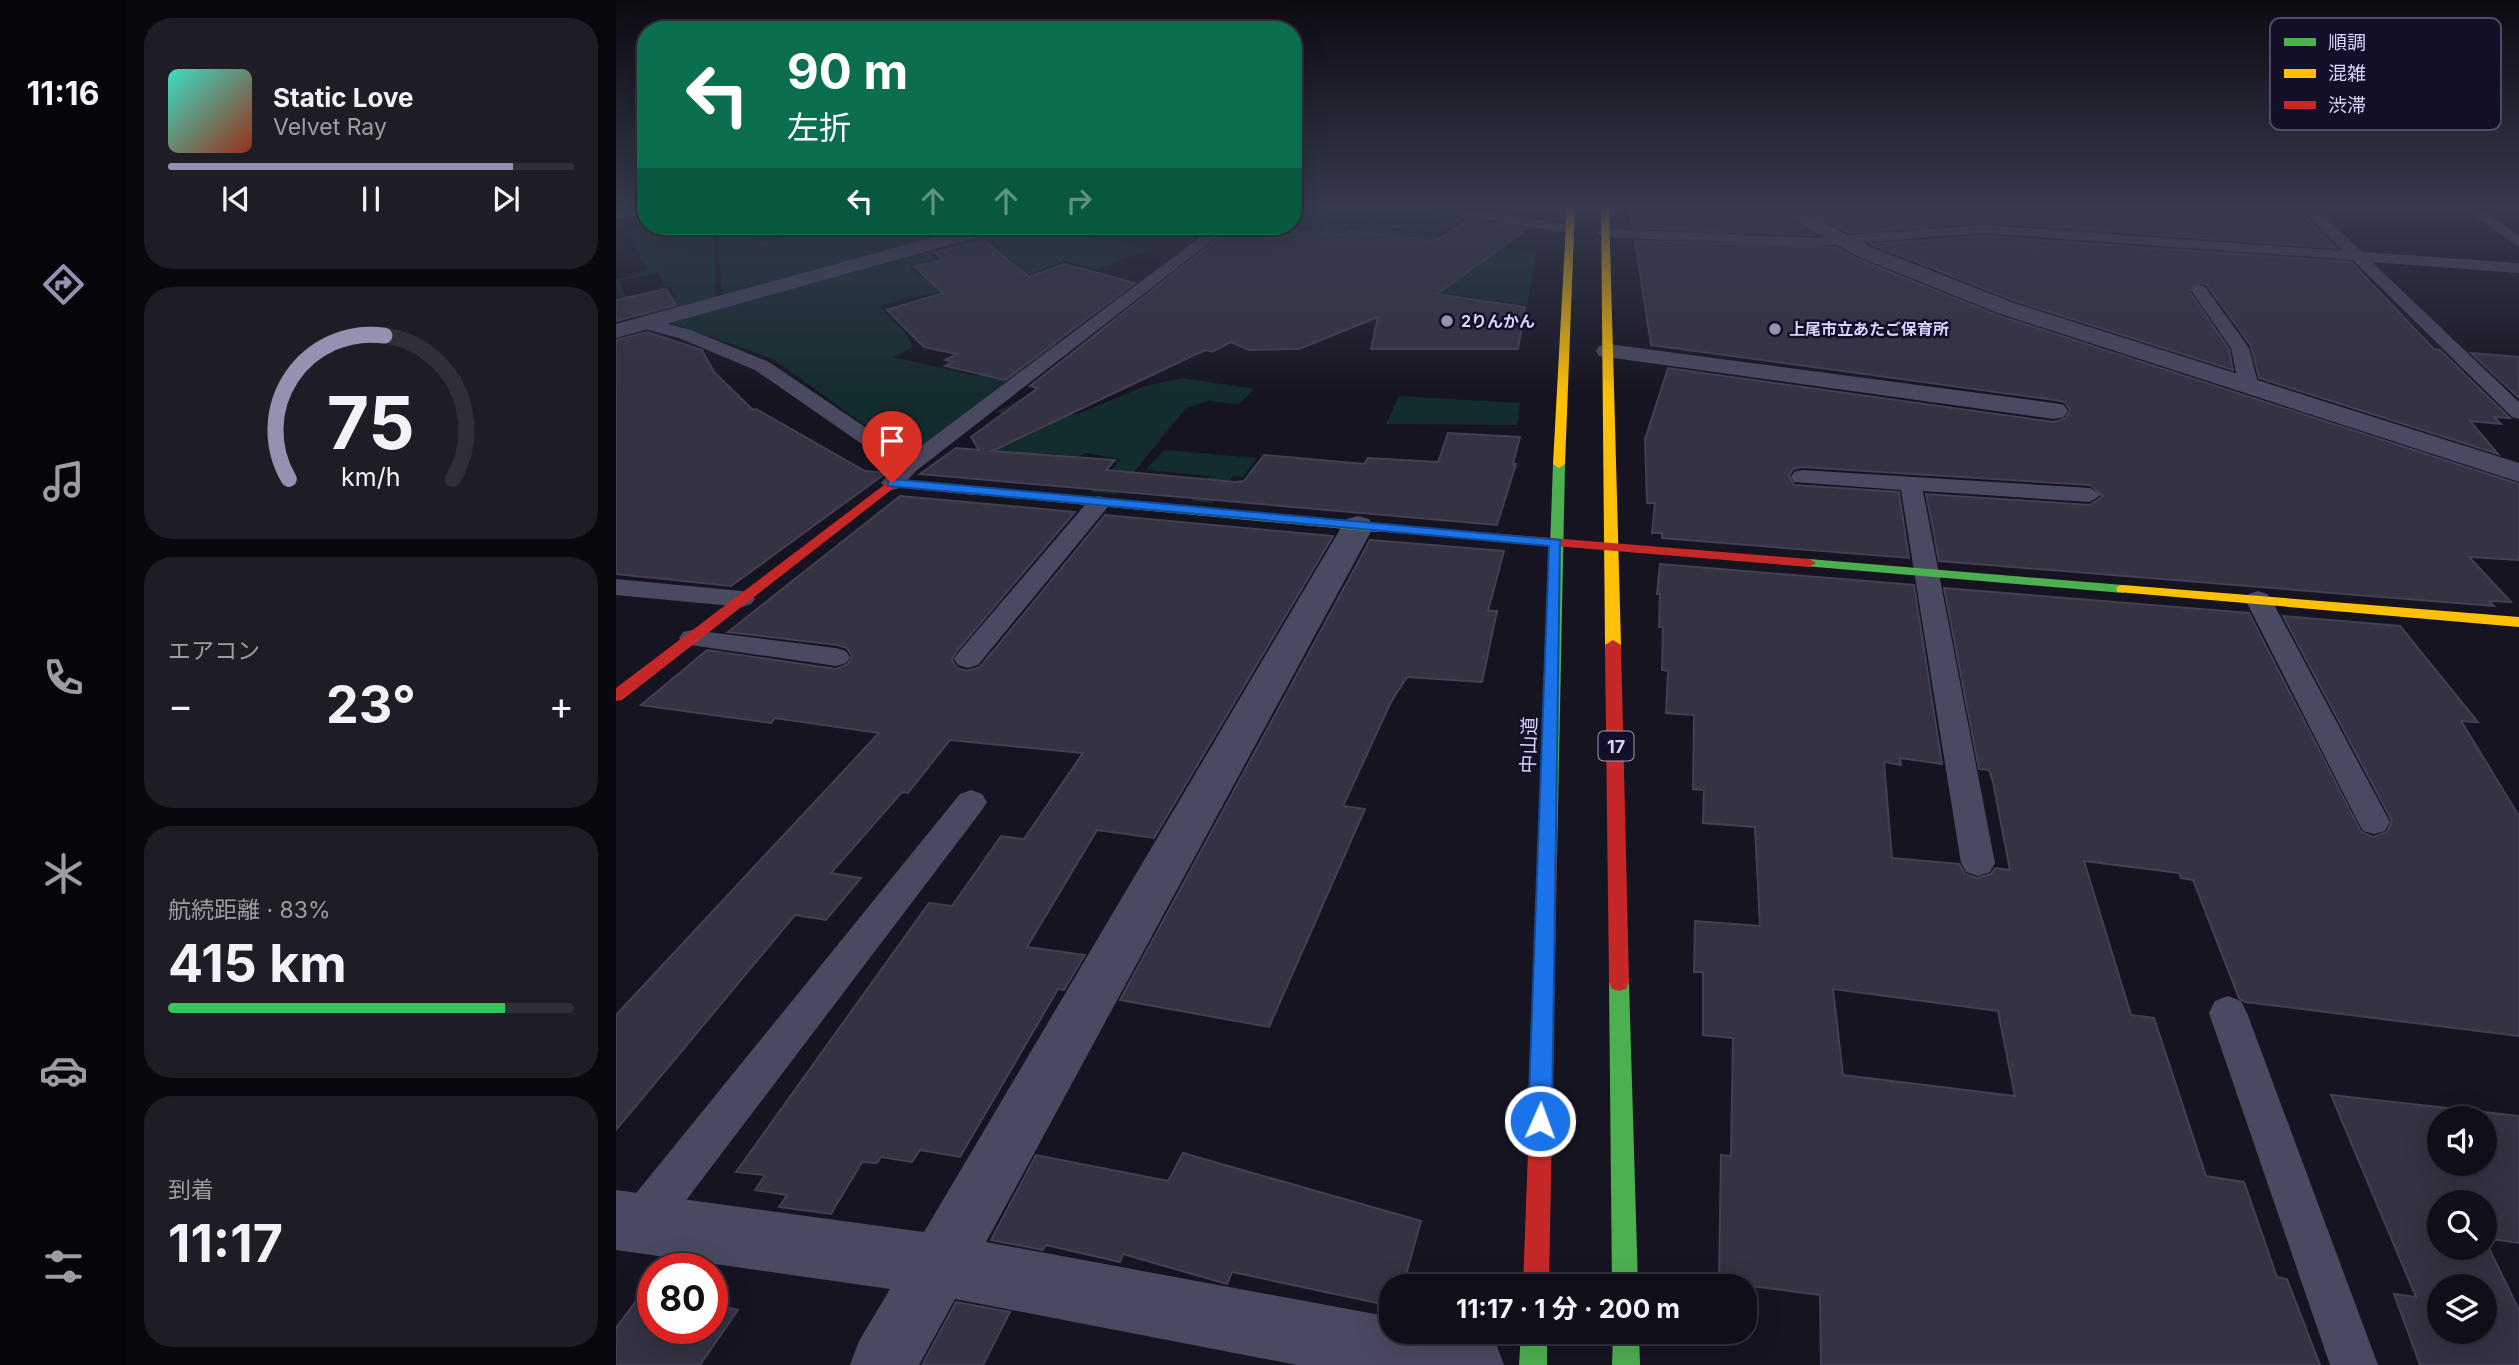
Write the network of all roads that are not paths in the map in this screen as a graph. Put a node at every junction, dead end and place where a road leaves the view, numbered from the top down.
1 (836, 270) edge
2 (1167, 270) edge
3 (1567, 270) edge
4 (1605, 270) edge
5 (1903, 270) edge
6 (2372, 270) edge
7 (2200, 290) dead end
8 (616, 321) edge
9 (644, 323) junction
10 (616, 331) edge
11 (1608, 351) junction
12 (2249, 387) junction
13 (2054, 411) dead end
14 (2519, 413) edge
15 (908, 467) junction
16 (2519, 473) edge
17 (1802, 477) dead end
18 (892, 483) junction
19 (1911, 485) junction
20 (2090, 495) dead end
21 (1099, 503) junction
22 (1358, 526) junction
23 (1556, 543) junction
24 (1612, 548) junction
25 (1925, 571) junction
26 (616, 587) edge
27 (742, 599) junction
28 (2258, 599) junction
29 (2519, 622) edge
30 (692, 638) junction
31 (836, 657) dead end
32 (968, 659) dead end
33 (616, 696) edge
34 (971, 802) dead end
35 (2374, 822) dead end
36 (1978, 863) dead end
37 (2228, 1013) dead end
38 (628, 1222) edge
39 (939, 1265) junction
40 (1536, 1274) edge
41 (1625, 1274) edge
42 (1534, 1344) edge
43 (1626, 1344) edge
44 (883, 1365) edge
45 (1471, 1365) edge
46 (1533, 1365) edge
47 (1626, 1365) edge
48 (2354, 1365) edge

1 - 9 street
2 - 15 lane
3 - 23 main road, 中山道
4 - 11 main road, 17
5 - 12 street
6 - 14 lane
7 - 12 lane
8 - 9 street
9 - 10 street
9 - 15 lane
11 - 13 street
11 - 24 main road, 17
12 - 16 street
15 - 18 lane
17 - 19 lane
18 - 21 main road
18 - 27 main road
19 - 20 lane
19 - 25 lane
21 - 22 main road
21 - 32 lane
22 - 23 main road
22 - 39 street
23 - 24 main road
23 - 40 main road, 中山道
24 - 25 main road
24 - 41 main road, 17
25 - 28 main road
25 - 36 lane
26 - 27 lane
27 - 30 main road
28 - 29 main road
28 - 35 lane
30 - 31 lane
30 - 33 main road
34 - 38 lane
37 - 48 lane
38 - 39 street
39 - 44 street
39 - 45 street
42 - 46 main road
43 - 47 main road

